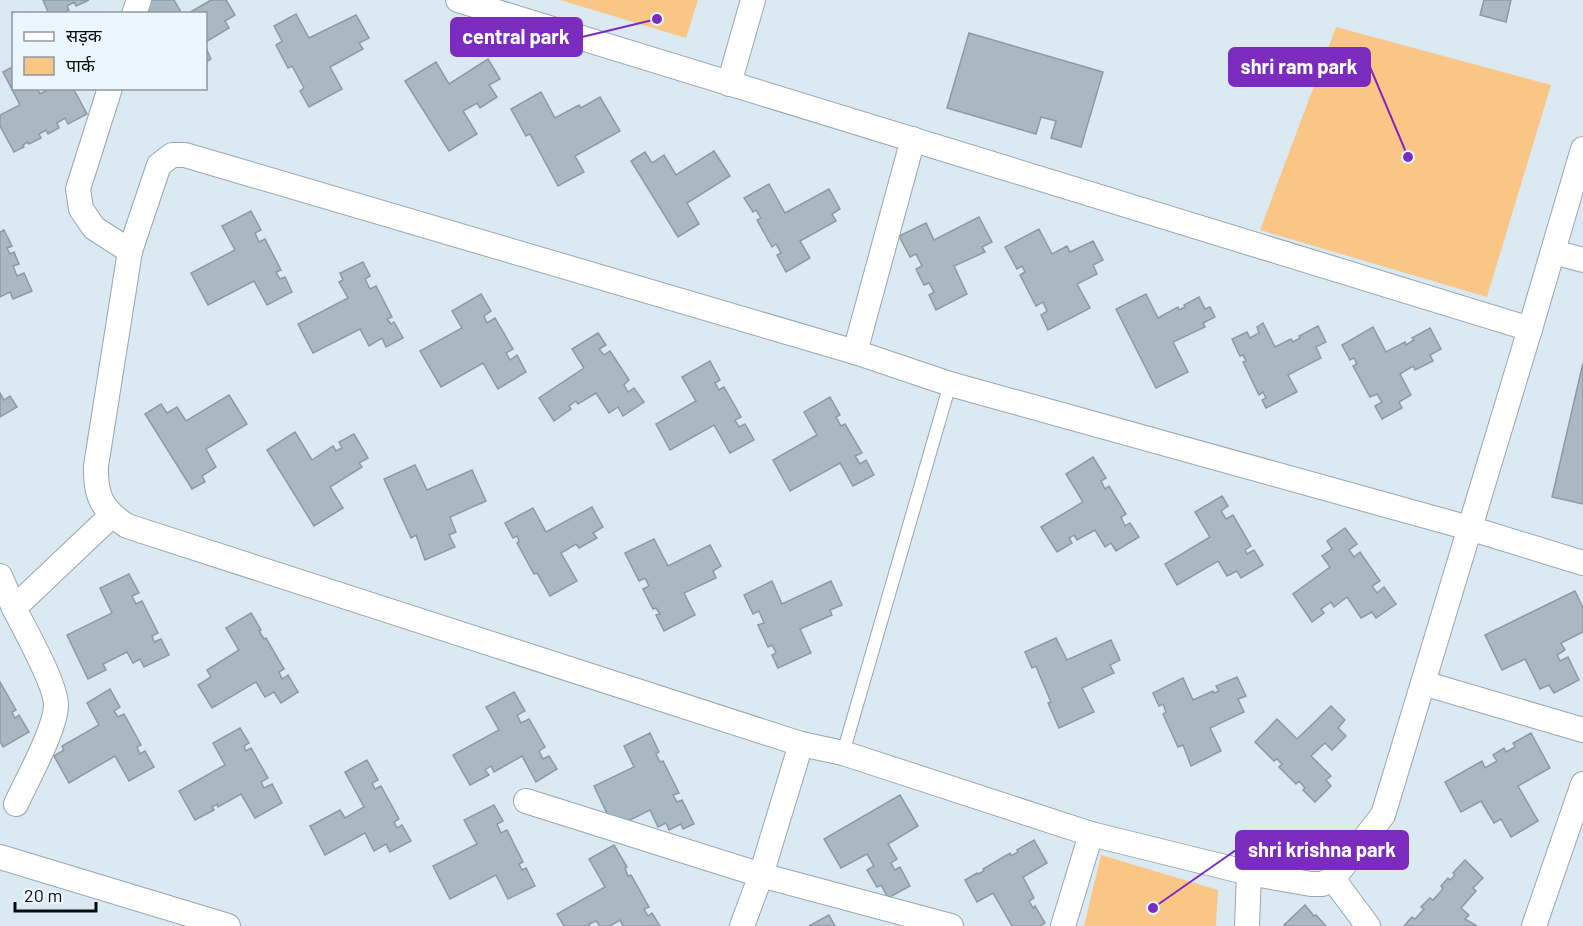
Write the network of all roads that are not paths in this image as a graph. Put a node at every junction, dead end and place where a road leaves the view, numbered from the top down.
1 (458, 0) edge
2 (753, 0) edge
3 (729, 84) junction
4 (109, 90) edge
5 (913, 139) junction
6 (1583, 149) edge
7 (130, 251) junction
8 (1553, 252) junction
9 (1583, 261) edge
10 (1530, 330) junction
11 (855, 352) junction
12 (950, 384) junction
13 (111, 516) junction
14 (1469, 528) junction
15 (1582, 561) edge
16 (0, 576) edge
17 (14, 608) junction
18 (1423, 682) junction
19 (1583, 730) edge
20 (801, 744) junction
21 (843, 753) junction
22 (1583, 784) edge
23 (526, 801) dead end
24 (16, 804) dead end
25 (1091, 834) junction
26 (0, 857) edge
27 (1249, 873) junction
28 (761, 875) junction
29 (1333, 879) junction
30 (228, 926) edge
31 (742, 926) edge
32 (951, 926) edge
33 (1063, 926) edge
34 (1247, 926) edge
35 (1368, 926) edge
36 (1534, 926) edge

1 - 3 street
2 - 3 street
3 - 5 street
4 - 7 street
5 - 10 street
5 - 11 street
6 - 8 street
7 - 11 street
7 - 13 street
8 - 9 street
8 - 10 street
10 - 14 street
11 - 12 street
12 - 14 street
12 - 21 lane
13 - 17 street
13 - 20 street
14 - 15 street
14 - 18 street
16 - 17 street
17 - 24 street
18 - 19 street
18 - 29 street
20 - 21 street
20 - 28 street
21 - 25 street
22 - 36 street
23 - 28 street
25 - 27 street
25 - 33 street
26 - 30 street
27 - 29 street
27 - 34 street
28 - 31 street
28 - 32 street
29 - 35 street

